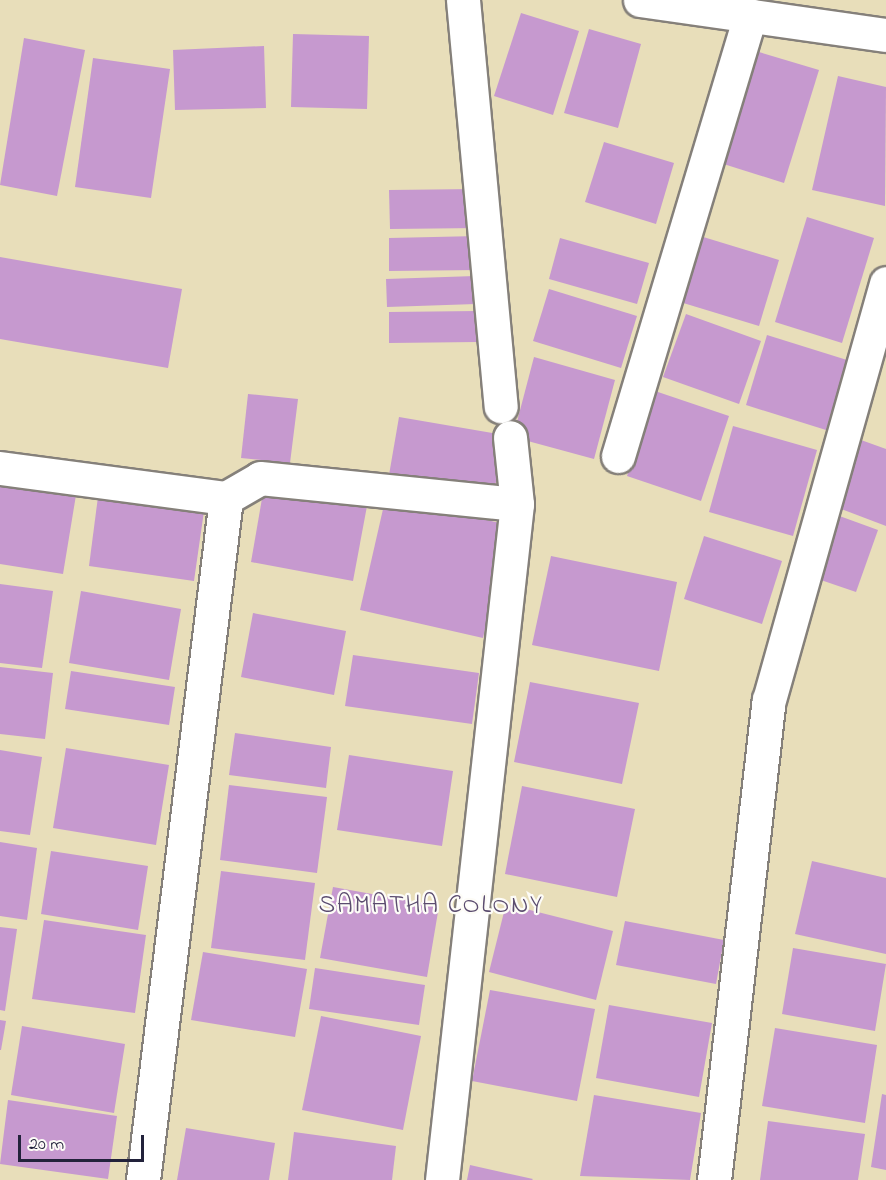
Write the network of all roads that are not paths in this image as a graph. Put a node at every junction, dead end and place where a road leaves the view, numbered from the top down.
1 (463, 0) edge
2 (640, 0) edge
3 (750, 15) junction
4 (886, 35) edge
5 (886, 283) edge
6 (501, 406) dead end
7 (510, 437) dead end
8 (618, 456) dead end
9 (0, 468) edge
10 (226, 498) junction
11 (517, 504) junction
12 (143, 1180) edge
13 (442, 1180) edge
14 (714, 1180) edge

1 - 6 street
2 - 3 street
3 - 4 street
3 - 8 street
5 - 14 street
7 - 11 street
9 - 10 street
10 - 11 street
10 - 12 street
11 - 13 street

